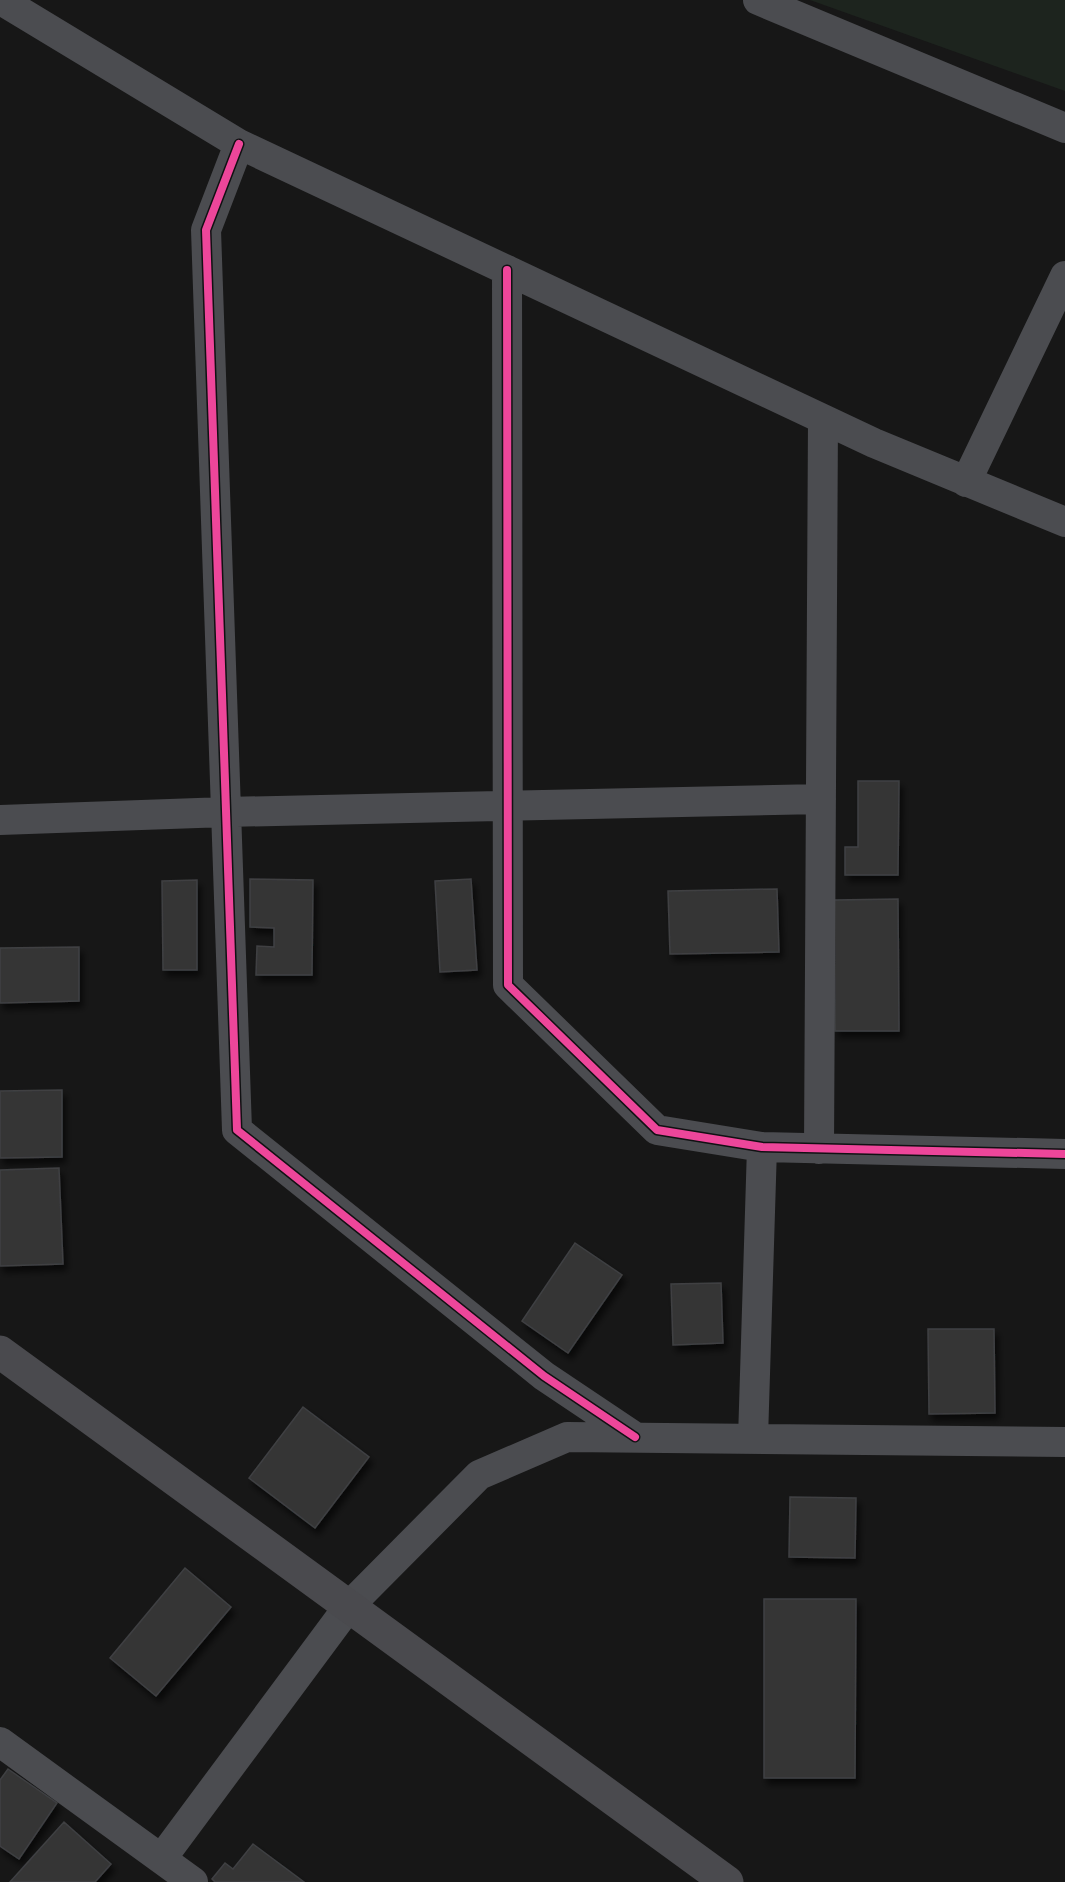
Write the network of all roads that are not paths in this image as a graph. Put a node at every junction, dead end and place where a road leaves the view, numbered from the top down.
1 (1, 0) edge
2 (758, 0) edge
3 (1065, 128) edge
4 (238, 144) junction
5 (507, 270) junction
6 (1065, 276) edge
7 (823, 419) junction
8 (966, 482) junction
9 (1065, 522) edge
10 (821, 799) junction
11 (508, 806) junction
12 (226, 812) junction
13 (0, 820) edge
14 (762, 1147) junction
15 (819, 1149) junction
16 (1065, 1154) edge
17 (0, 1352) edge
18 (635, 1437) junction
19 (753, 1439) junction
20 (1065, 1442) edge
21 (349, 1606) junction
22 (0, 1742) edge
23 (162, 1858) junction
24 (193, 1882) edge
25 (727, 1882) edge

1 - 4 street
2 - 3 street
4 - 5 street
4 - 12 street
5 - 7 street
5 - 11 street
6 - 8 street
7 - 8 street
7 - 10 street
8 - 9 street
10 - 11 street
10 - 15 street
11 - 12 street
11 - 14 street
12 - 13 street
12 - 18 street
14 - 15 street
14 - 19 street
15 - 16 street
17 - 21 street
18 - 19 street
18 - 21 street
19 - 20 street
21 - 23 street
21 - 25 street
22 - 23 street
23 - 24 street

